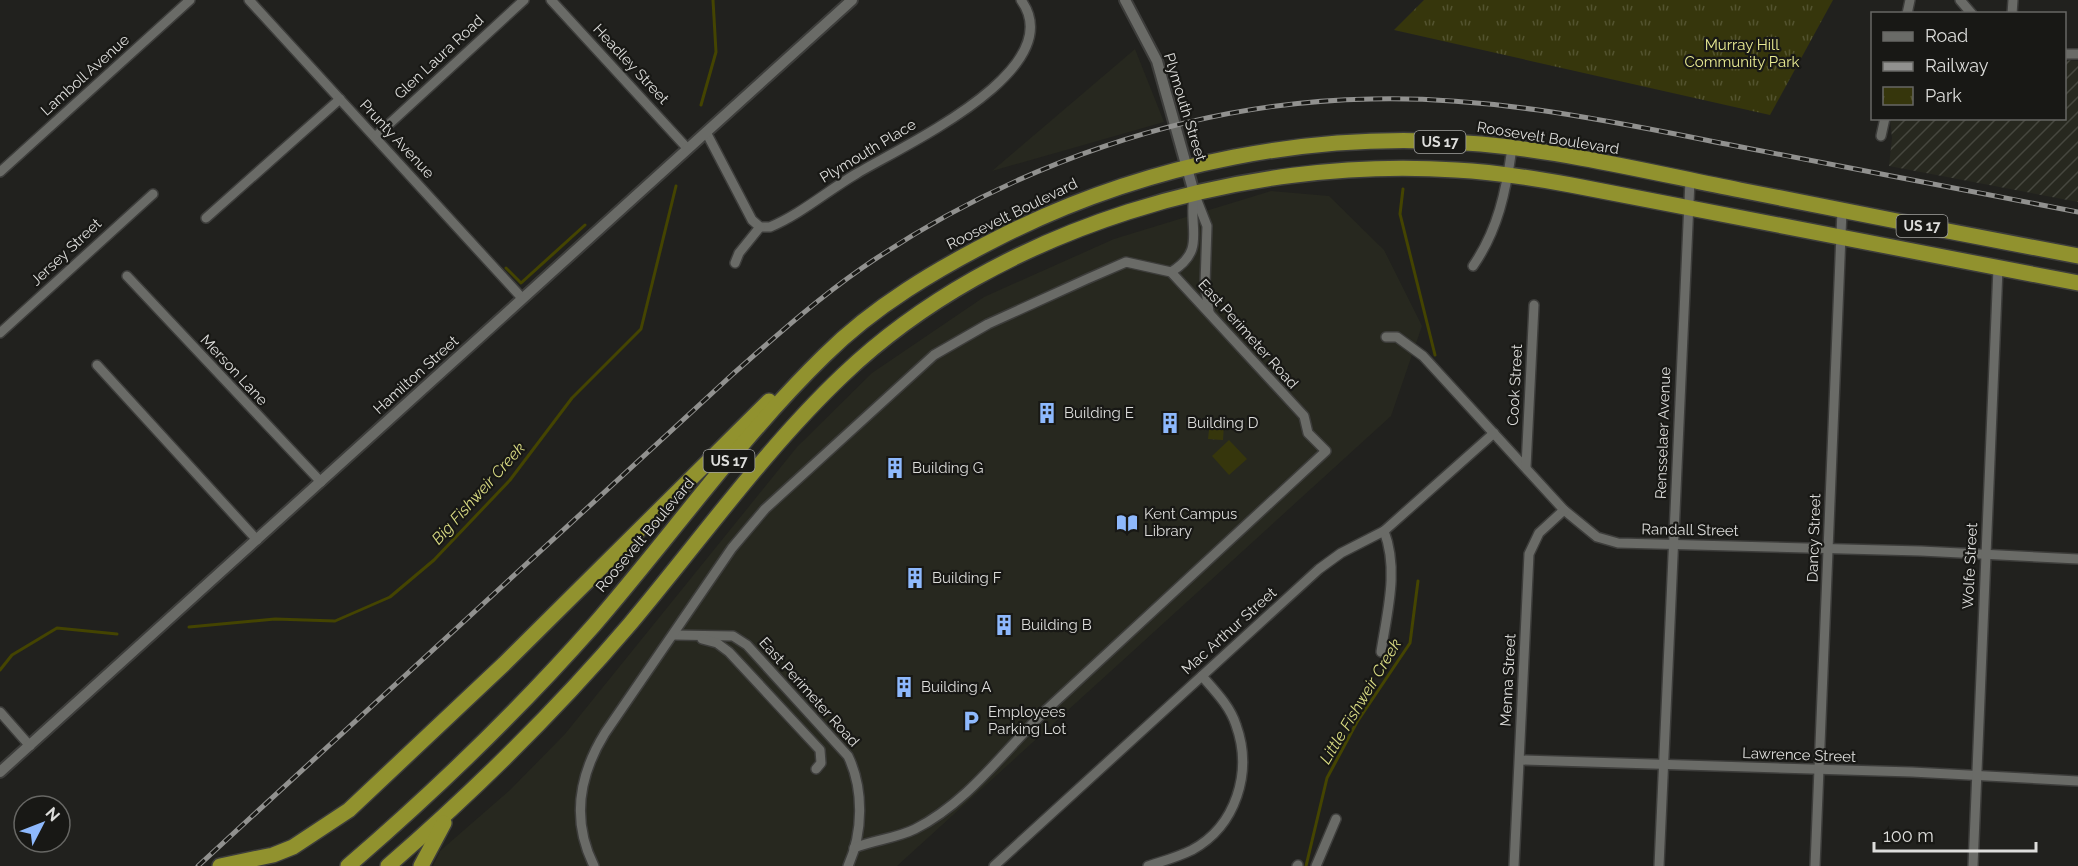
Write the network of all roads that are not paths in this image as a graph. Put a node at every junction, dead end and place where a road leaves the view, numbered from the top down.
1 (190, 0) edge
2 (249, 0) edge
3 (524, 0) edge
4 (551, 0) edge
5 (852, 0) edge
6 (1021, 0) edge
7 (1125, 0) edge
8 (1960, 0) edge
9 (1970, 12) edge
10 (340, 99) junction
11 (1885, 120) edge
12 (706, 132) junction
13 (375, 136) junction
14 (1881, 136) dead end
15 (687, 148) junction
16 (1512, 148) junction
17 (1188, 167) junction
18 (0, 172) edge
19 (1509, 174) junction
20 (1690, 180) junction
21 (1194, 193) junction
22 (153, 194) dead end
23 (1687, 207) junction
24 (1842, 210) junction
25 (206, 218) dead end
26 (760, 227) junction
27 (1841, 238) junction
28 (2078, 258) edge
29 (735, 263) dead end
30 (1473, 266) dead end
31 (1998, 268) junction
32 (1172, 272) junction
33 (127, 276) dead end
34 (2078, 283) edge
35 (2078, 290) edge
36 (522, 298) junction
37 (1534, 305) dead end
38 (1209, 312) junction
39 (0, 333) edge
40 (1386, 337) dead end
41 (827, 353) junction
42 (97, 365) dead end
43 (1494, 433) junction
44 (1526, 467) junction
45 (321, 482) junction
46 (1564, 510) junction
47 (1384, 531) junction
48 (257, 540) junction
49 (1674, 545) junction
50 (1828, 548) junction
51 (1985, 554) junction
52 (2078, 559) edge
53 (674, 635) junction
54 (694, 636) junction
55 (1381, 652) dead end
56 (1202, 676) junction
57 (0, 712) edge
58 (30, 746) junction
59 (1520, 760) junction
60 (1663, 765) junction
61 (816, 769) dead end
62 (1820, 770) junction
63 (0, 772) edge
64 (1977, 776) junction
65 (2078, 781) edge
66 (453, 807) junction
67 (1336, 819) dead end
68 (854, 848) junction
69 (220, 866) edge
70 (348, 866) edge
71 (388, 866) edge
72 (421, 866) edge
73 (594, 866) edge
74 (848, 866) edge
75 (994, 866) edge
76 (1148, 866) edge
77 (1316, 866) edge
78 (1514, 866) edge
79 (1659, 866) edge
80 (1815, 866) edge
81 (1974, 866) edge

1 - 18 street, Lamboll Avenue
2 - 10 street, Prunty Avenue
3 - 13 street, Glen Laura Road
4 - 15 street, Headley Street
5 - 12 street, Hamilton Street
6 - 26 street, Plymouth Place
7 - 17 street, Plymouth Street
8 - 9 street
10 - 13 street, Prunty Avenue
10 - 25 street
11 - 14 street
12 - 15 street, Hamilton Street
12 - 26 street
13 - 36 street, Prunty Avenue
15 - 36 street, Hamilton Street
16 - 17 highway, Roosevelt Boulevard / US 17
16 - 19 street
16 - 20 highway, Roosevelt Boulevard / US 17
17 - 21 street, Plymouth Street
17 - 41 highway, Roosevelt Boulevard / US 17
19 - 21 highway, US 17
19 - 23 highway, US 17
19 - 30 street
20 - 23 street, Rensselaer Avenue
20 - 24 highway, Roosevelt Boulevard / US 17
21 - 32 street
21 - 38 street
21 - 66 highway, US 17
22 - 39 street, Jersey Street
23 - 27 highway, US 17
23 - 49 street, Rensselaer Avenue
24 - 27 street, Dancy Street
24 - 28 highway, Roosevelt Boulevard / US 17
26 - 29 street
27 - 31 highway, US 17
27 - 50 street, Dancy Street
31 - 34 highway, US 17
31 - 35 highway
31 - 51 street, Wolfe Street
32 - 38 street, East Perimeter Road
32 - 53 street
33 - 45 street, Merson Lane
36 - 45 street, Hamilton Street
37 - 44 street, Cook Street
38 - 68 street, East Perimeter Road
40 - 43 street, Randall Street
41 - 69 highway
41 - 70 highway, Roosevelt Boulevard / US 17
42 - 48 street
43 - 44 street, Randall Street
43 - 47 street, Mac Arthur Street
44 - 46 street, Randall Street
45 - 48 street, Hamilton Street
46 - 49 street, Randall Street
46 - 59 street, Menna Street
47 - 55 street
47 - 56 street, Mac Arthur Street
48 - 58 street, Hamilton Street
49 - 50 street, Randall Street
49 - 60 street, Rensselaer Avenue
50 - 51 street, Randall Street
50 - 62 street, Dancy Street
51 - 52 street, Randall Street
51 - 64 street, Wolfe Street
53 - 54 street, East Perimeter Road
53 - 73 street
54 - 61 street, East Perimeter Road
54 - 68 street, East Perimeter Road
56 - 75 street, Mac Arthur Street
56 - 76 street
57 - 58 street
58 - 63 street, Hamilton Street
59 - 60 street, Lawrence Street
59 - 78 street, Menna Street
60 - 62 street, Lawrence Street
60 - 79 street, Rensselaer Avenue
62 - 64 street, Lawrence Street
62 - 80 street, Dancy Street
64 - 65 street, Lawrence Street
64 - 81 street, Wolfe Street
66 - 71 highway, US 17
66 - 72 highway
67 - 77 street
68 - 74 street, East Perimeter Road

